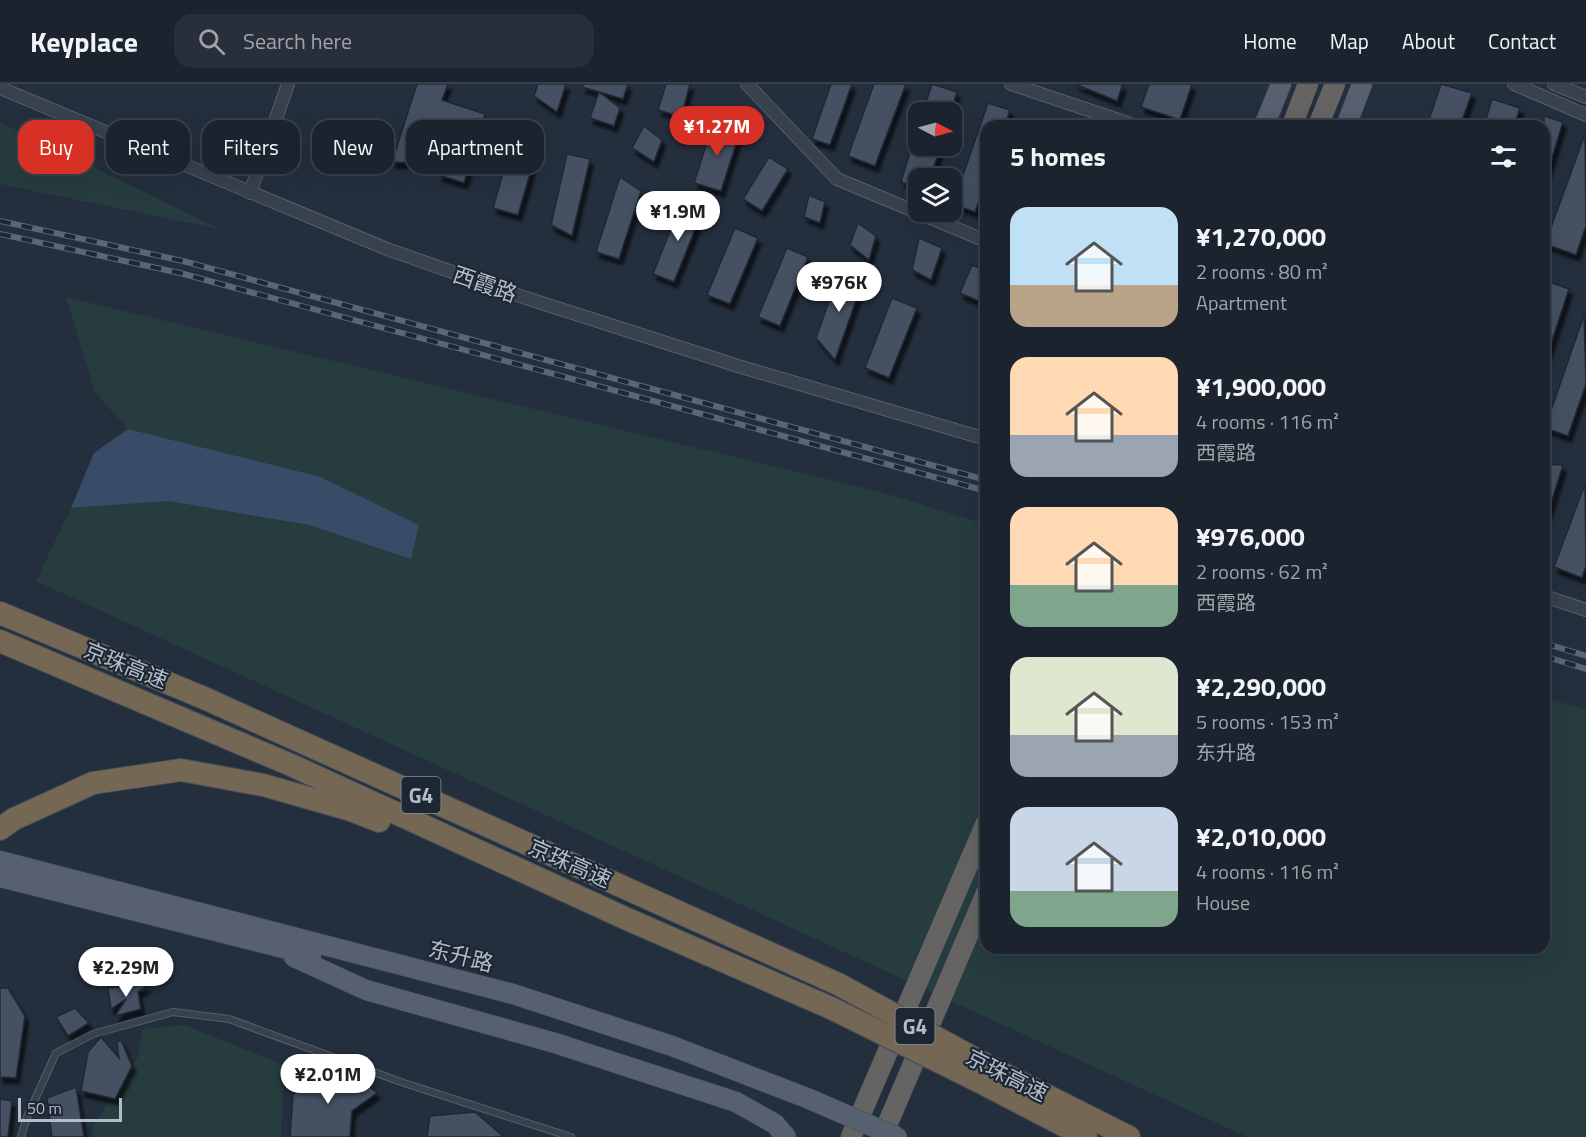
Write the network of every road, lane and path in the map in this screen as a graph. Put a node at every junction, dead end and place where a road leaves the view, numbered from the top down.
1 (288, 84) edge
2 (747, 84) edge
3 (1011, 84) edge
4 (1281, 84) edge
5 (1308, 84) edge
6 (1335, 84) edge
7 (1362, 84) edge
8 (1514, 84) edge
9 (1554, 84) edge
10 (0, 88) edge
11 (1586, 97) edge
12 (1586, 115) edge
13 (1118, 120) edge
14 (1266, 120) edge
15 (1294, 120) edge
16 (1320, 120) edge
17 (1348, 120) edge
18 (250, 193) junction
19 (980, 239) edge
20 (980, 437) edge
21 (1550, 598) edge
22 (0, 599) edge
23 (1586, 610) edge
24 (0, 613) edge
25 (0, 641) edge
26 (204, 698) junction
27 (0, 829) edge
28 (980, 837) edge
29 (0, 861) edge
30 (0, 877) edge
31 (38, 879) junction
32 (980, 907) edge
33 (627, 919) junction
34 (273, 947) junction
35 (989, 1077) junction
36 (805, 1104) junction
37 (21, 1137) edge
38 (571, 1137) edge
39 (786, 1137) edge
40 (851, 1137) edge
41 (866, 1137) edge
42 (882, 1137) edge
43 (897, 1137) edge
44 (1086, 1137) edge
45 (1129, 1137) edge

1 - 18 street
2 - 19 street
3 - 13 street
4 - 14 main road
5 - 15 highway
6 - 16 highway
7 - 17 main road
8 - 12 street
9 - 11 street
10 - 18 street, 西霞路
18 - 20 street, 西霞路
21 - 23 street
22 - 26 highway
24 - 26 highway, 京珠高速 / G4
25 - 33 highway, 京珠高速 / G4
26 - 35 highway, 京珠高速 / G4, bridge
27 - 33 highway
28 - 40 highway
29 - 31 main road, 东升路
30 - 31 main road, 东升路
31 - 34 main road, 东升路
31 - 36 main road, 东升路
32 - 42 highway
33 - 35 highway, 京珠高速 / G4, bridge
34 - 36 main road, 东升路
34 - 39 main road
35 - 44 highway, 京珠高速 / G4
35 - 45 highway, 京珠高速 / G4
36 - 41 main road, 东升路
36 - 43 main road, 东升路, bridge
37 - 38 lane

